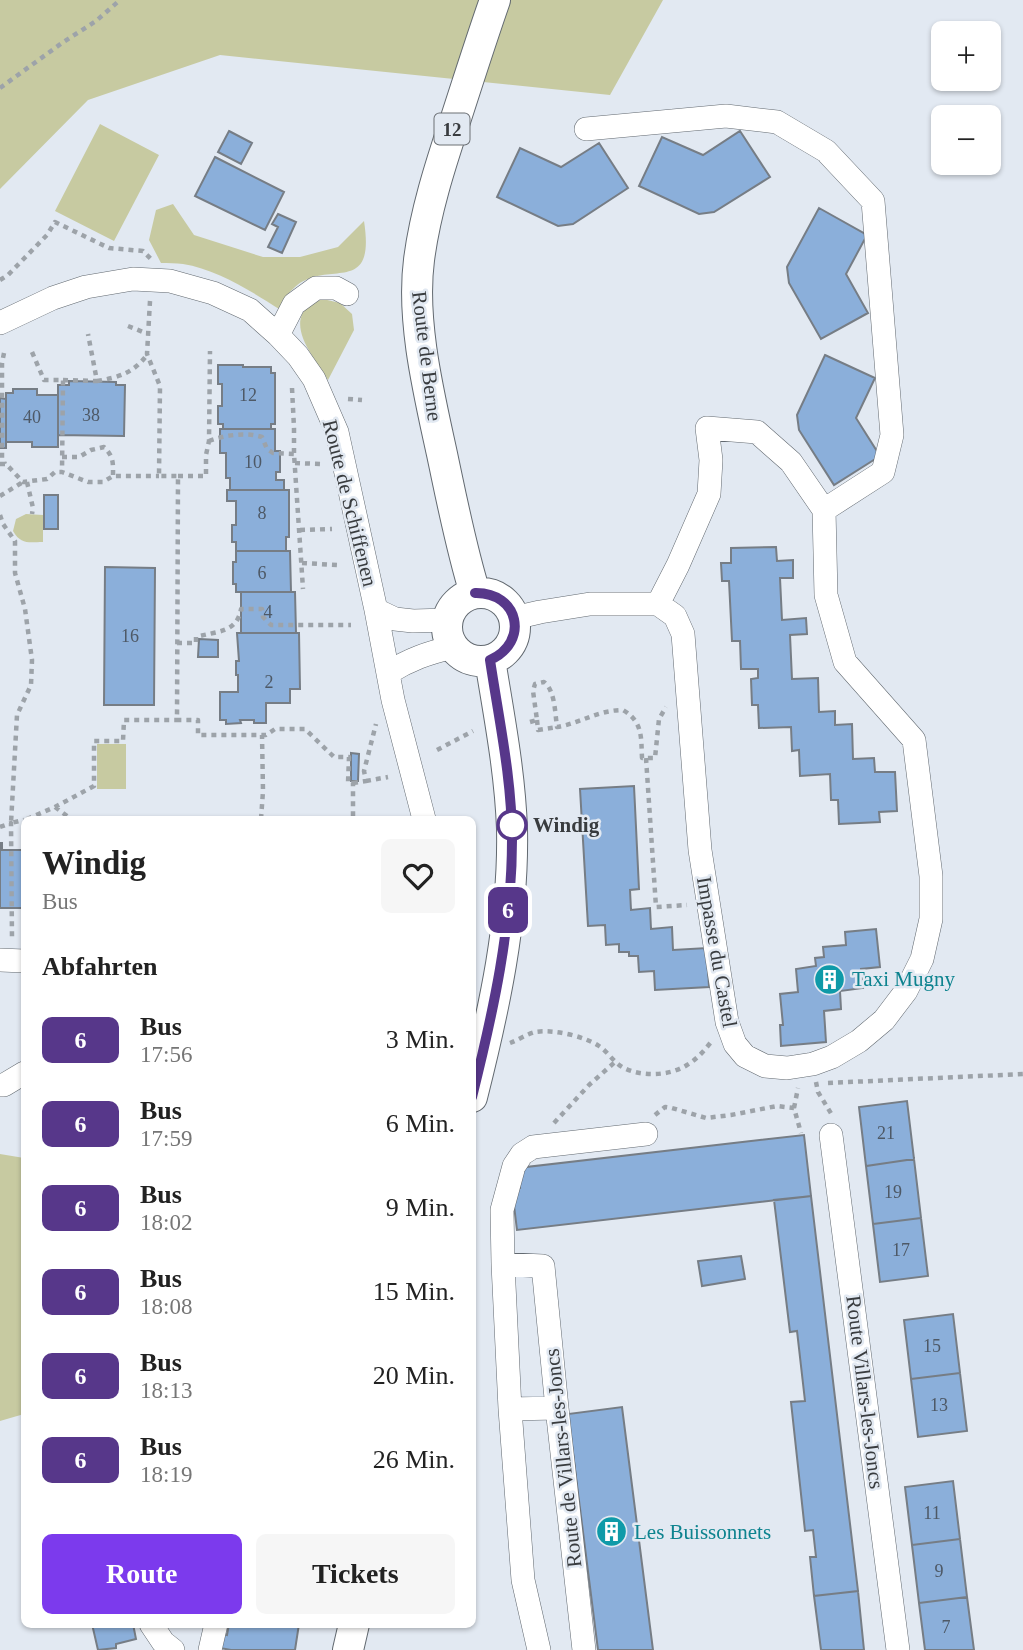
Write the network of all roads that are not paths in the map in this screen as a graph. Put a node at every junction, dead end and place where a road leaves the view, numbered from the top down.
1 (495, 0) edge
2 (586, 129) dead end
3 (346, 294) dead end
4 (0, 323) edge
5 (278, 335) junction
6 (824, 510) junction
7 (475, 593) junction
8 (658, 604) junction
9 (376, 610) junction
10 (514, 618) junction
11 (451, 633) junction
12 (490, 660) junction
13 (388, 673) junction
14 (423, 816) edge
15 (21, 1075) edge
16 (476, 1079) edge
17 (0, 1085) edge
18 (835, 1130) road end
19 (646, 1134) road end
20 (503, 1264) junction
21 (557, 1408) junction
22 (510, 1409) junction
23 (154, 1628) edge
24 (215, 1628) edge
25 (353, 1628) edge
26 (173, 1650) edge
27 (210, 1650) edge
28 (348, 1650) edge
29 (539, 1650) edge
30 (584, 1650) edge
31 (898, 1650) edge

1 - 7 main road, Route de Berne / 12
2 - 6 street
3 - 5 street
4 - 5 street, Route de Schiffenen
5 - 9 street, Route de Schiffenen
6 - 8 street
6 - 8 street, Impasse du Castel
7 - 10 main road
7 - 11 main road
8 - 10 street
9 - 11 street, Route de Schiffenen
9 - 13 street, Route de Schiffenen
10 - 12 main road
11 - 12 main road
11 - 13 street
12 - 16 main road
13 - 14 street, Route de Schiffenen
15 - 17 street
18 - 31 street, Route Villars-les-Joncs
19 - 20 street
20 - 21 street, Route de Villars-les-Joncs
20 - 22 street
21 - 22 street
21 - 30 street, Route de Villars-les-Joncs
22 - 29 street
23 - 26 street
24 - 27 street
25 - 28 main road

